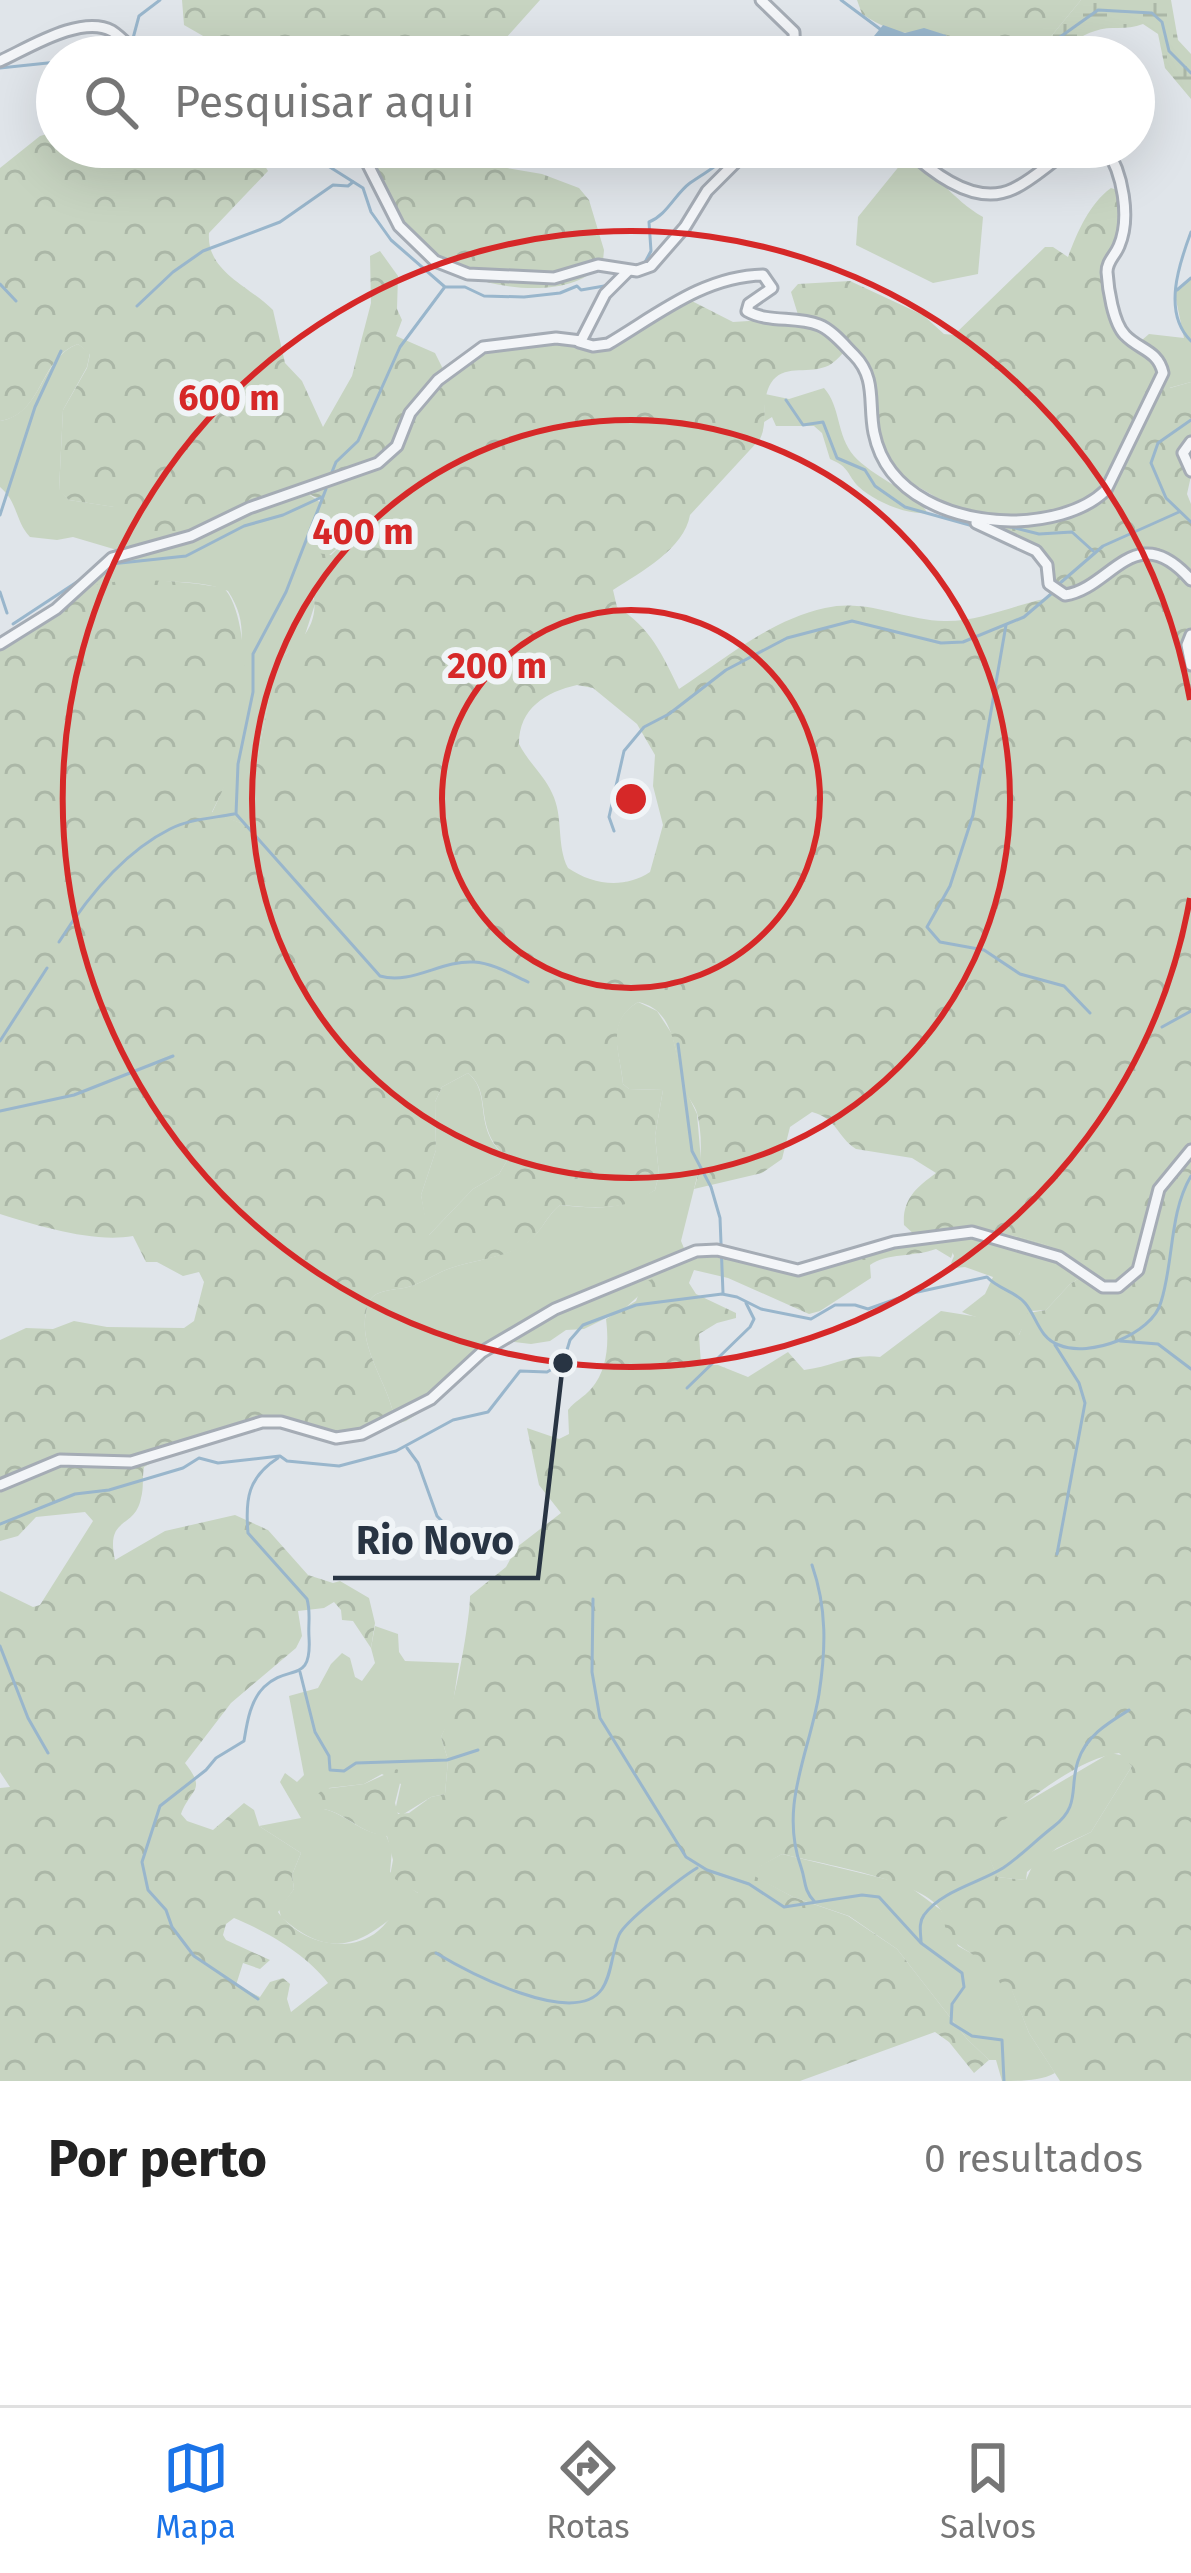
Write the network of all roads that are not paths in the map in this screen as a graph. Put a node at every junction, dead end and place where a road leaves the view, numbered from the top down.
1 (761, 0) edge
2 (52, 36) edge
3 (119, 36) edge
4 (794, 36) edge
5 (36, 43) edge
6 (0, 62) edge
7 (370, 168) edge
8 (730, 168) edge
9 (929, 168) edge
10 (1046, 168) edge
11 (1116, 168) edge
12 (628, 271) junction
13 (579, 342) junction
14 (1191, 442) edge
15 (1191, 471) edge
16 (966, 518) junction
17 (1191, 580) edge
18 (1191, 634) edge
19 (0, 644) edge
20 (1191, 665) edge
21 (1191, 1150) edge
22 (0, 1485) edge

1 - 4 street
2 - 3 street
5 - 6 street
7 - 12 street
8 - 12 street
9 - 10 street
11 - 16 street
12 - 13 street
13 - 16 street
13 - 19 street
14 - 15 street
16 - 17 street
18 - 20 street
21 - 22 street

